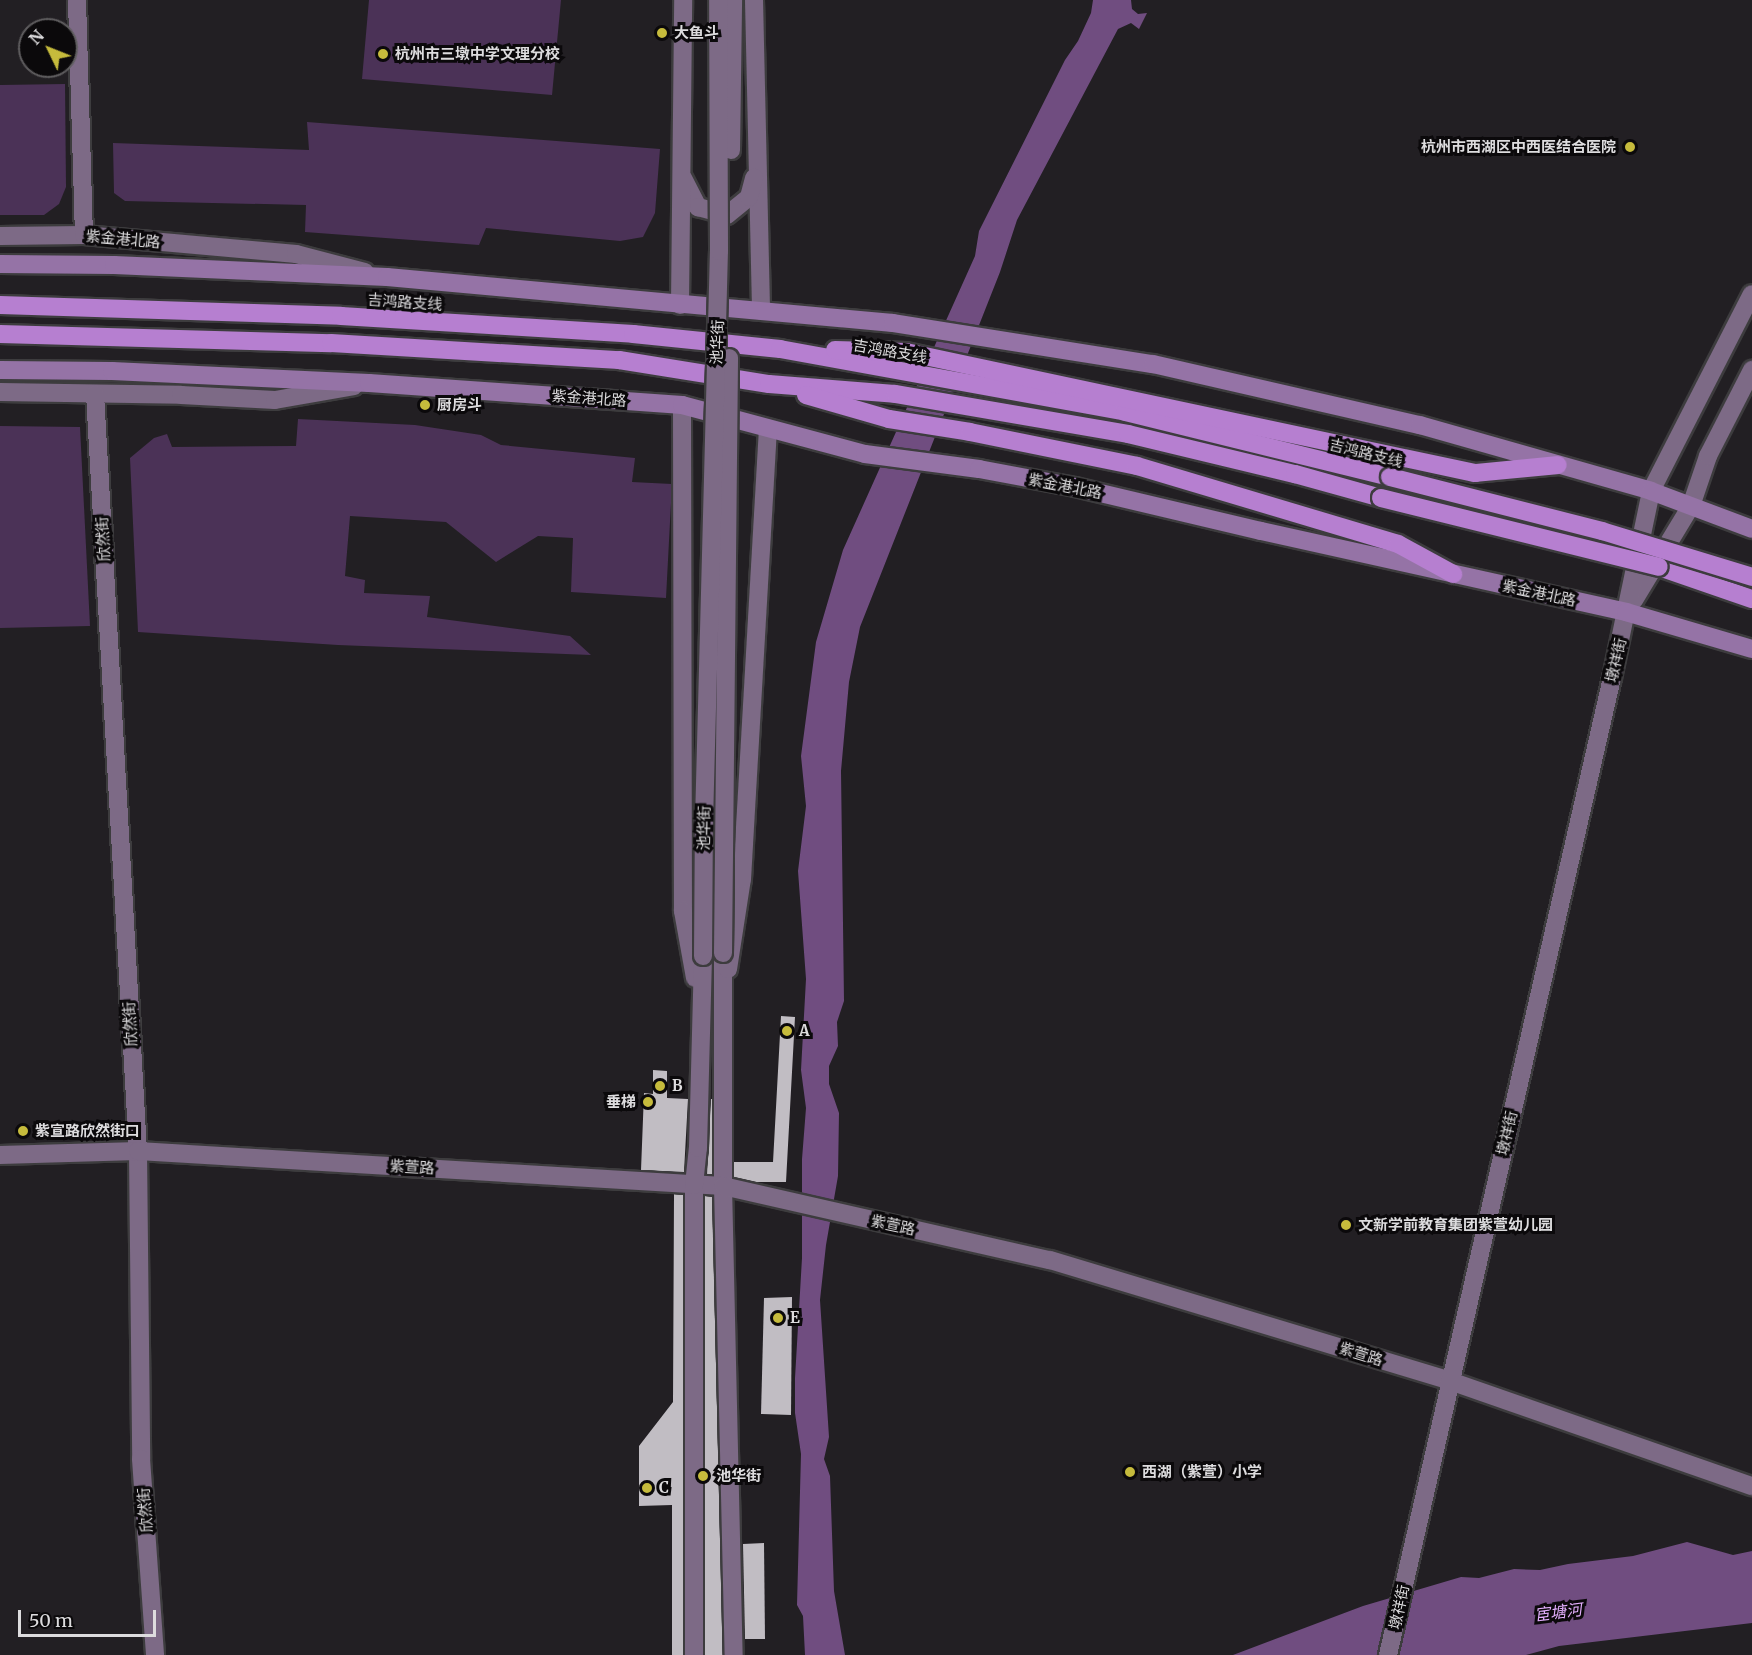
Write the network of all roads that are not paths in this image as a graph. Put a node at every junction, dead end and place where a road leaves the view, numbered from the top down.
1 (77, 0) edge
2 (683, 0) edge
3 (718, 0) edge
4 (733, 0) edge
5 (754, 0) edge
6 (756, 168) junction
7 (681, 176) junction
8 (84, 235) junction
9 (0, 236) edge
10 (0, 264) edge
11 (387, 278) junction
12 (1752, 294) edge
13 (680, 304) junction
14 (0, 305) edge
15 (761, 311) junction
16 (0, 334) edge
17 (780, 349) junction
18 (0, 370) edge
19 (1752, 370) edge
20 (992, 378) junction
21 (369, 383) junction
22 (769, 384) junction
23 (0, 392) edge
24 (95, 394) junction
25 (682, 405) junction
26 (768, 429) junction
27 (1558, 465) junction
28 (1651, 491) junction
29 (1691, 506) junction
30 (1752, 530) edge
31 (1453, 574) junction
32 (1752, 577) edge
33 (1752, 599) edge
34 (1626, 612) junction
35 (1752, 649) edge
36 (723, 1006) junction
37 (700, 1009) junction
38 (138, 1151) junction
39 (0, 1155) edge
40 (694, 1185) junction
41 (723, 1186) junction
42 (1450, 1381) junction
43 (1751, 1485) edge
44 (155, 1655) edge
45 (694, 1655) edge
46 (734, 1655) edge
47 (1388, 1655) edge

1 - 8 street
2 - 7 street
3 - 37 street, 池华街, bridge
4 - 36 street, 池华街, bridge
5 - 6 street
6 - 7 street
6 - 15 street
7 - 13 street
8 - 9 street, 紫金港北路
8 - 11 street, 紫金港北路
10 - 11 main road, 紫金港北路
11 - 13 main road, 紫金港北路
12 - 28 street, 墩祥街
13 - 15 main road, 紫金港北路
14 - 17 highway, 吉鸿路支线
15 - 27 main road, 紫金港北路
16 - 22 highway
17 - 20 highway, 吉鸿路支线
17 - 20 highway
18 - 21 main road, 紫金港北路
19 - 29 street, 墩祥街
20 - 27 highway
20 - 32 highway, 吉鸿路支线, bridge
21 - 24 street, 紫金港北路
21 - 25 main road, 紫金港北路
22 - 31 highway
22 - 33 highway, bridge
23 - 24 street, 紫金港北路
24 - 38 street, 欣然街
25 - 26 main road, 紫金港北路
25 - 37 street
26 - 31 main road, 紫金港北路
26 - 36 street
27 - 28 main road, 紫金港北路
28 - 29 main road, 紫金港北路
28 - 34 street, 墩祥街
29 - 30 main road, 紫金港北路
29 - 34 street, 墩祥街
31 - 34 main road, 紫金港北路
34 - 35 main road, 紫金港北路
34 - 42 street, 墩祥街
36 - 41 street, 池华街
37 - 40 street, 池华街
38 - 39 street, 紫萱路
38 - 40 street, 紫萱路
38 - 44 street, 欣然街
40 - 41 street, 紫萱路
40 - 45 street, 池华街
41 - 42 street, 紫萱路
41 - 46 street, 池华街
42 - 43 street, 紫萱路
42 - 47 street, 墩祥街

